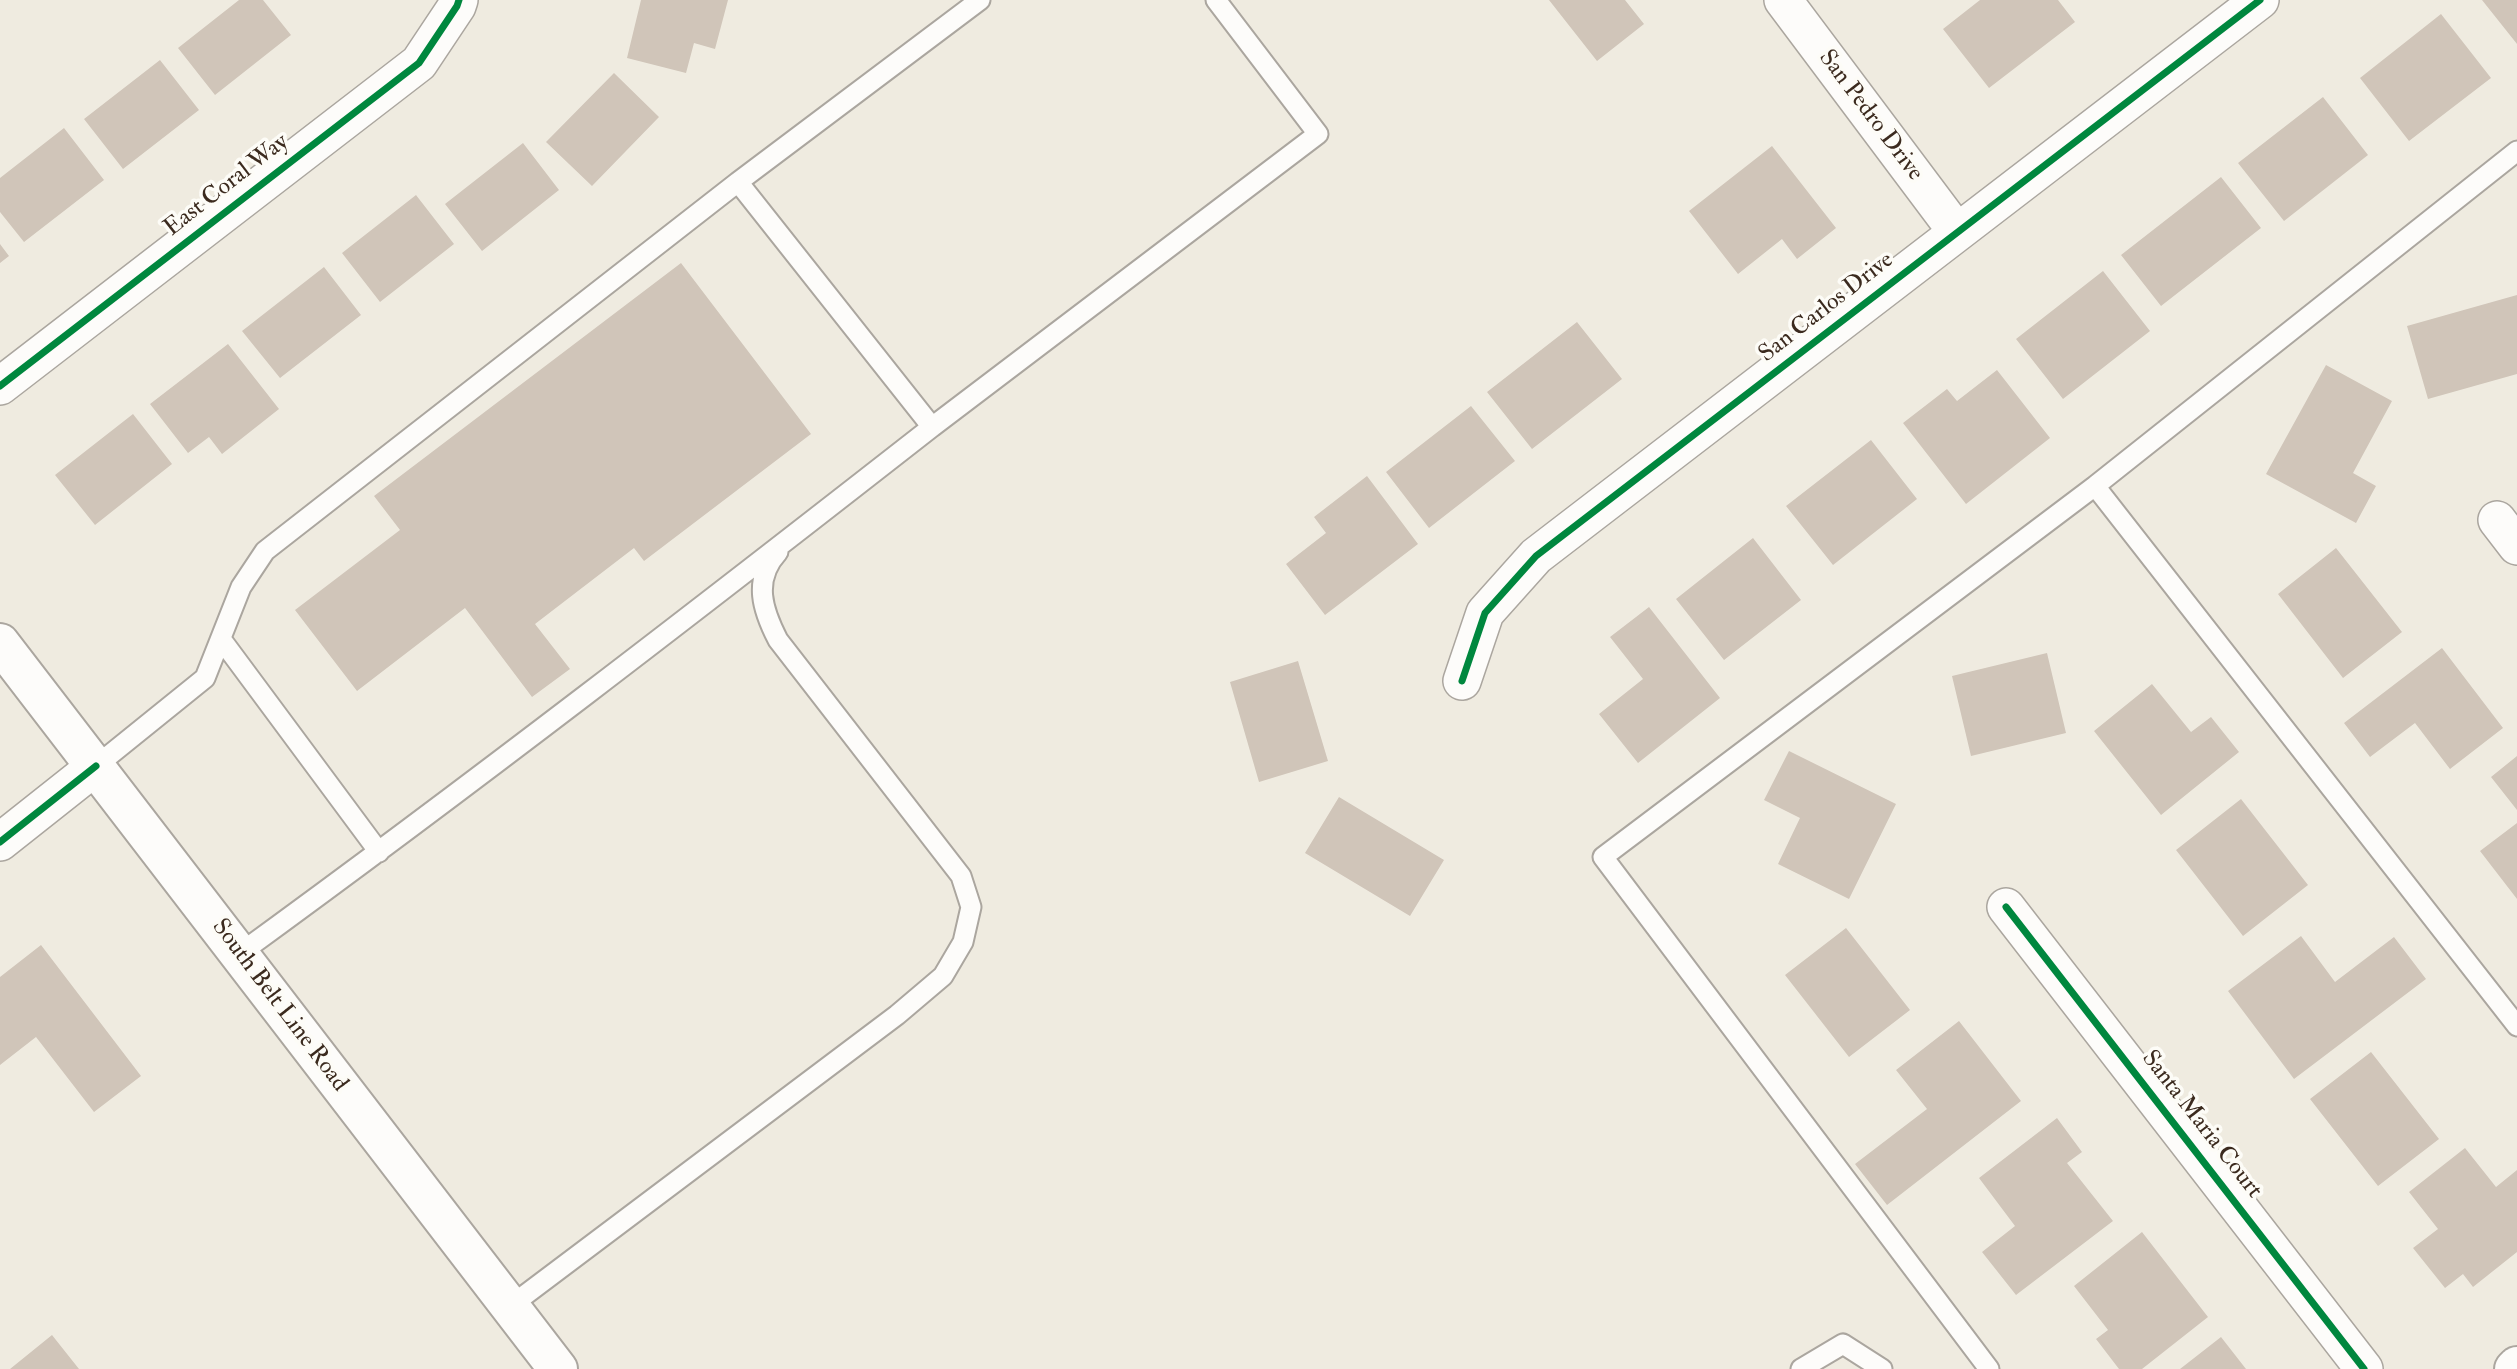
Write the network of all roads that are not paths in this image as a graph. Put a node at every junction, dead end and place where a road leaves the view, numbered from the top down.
1 (459, 0) edge
2 (980, 0) edge
3 (1216, 0) edge
4 (1783, 0) edge
5 (2260, 0) edge
6 (2517, 151) edge
7 (738, 182) junction
8 (1957, 232) junction
9 (0, 386) edge
10 (932, 427) junction
11 (2095, 486) junction
12 (790, 538) junction
13 (221, 639) junction
14 (0, 643) edge
15 (1462, 681) dead end
16 (96, 766) junction
17 (0, 842) edge
18 (379, 852) junction
19 (2006, 907) dead end
20 (239, 954) junction
21 (2517, 1026) edge
22 (509, 1307) junction
23 (558, 1369) edge
24 (1801, 1369) edge
25 (1882, 1369) edge
26 (1989, 1369) edge
27 (2364, 1369) edge

1 - 9 street, East Coral Way
2 - 7 lane
3 - 10 lane
4 - 8 street, San Pedro Drive
5 - 8 street, San Carlos Drive
6 - 11 lane
7 - 10 lane
7 - 13 lane
8 - 15 street, San Carlos Drive
10 - 12 lane
11 - 21 lane
11 - 26 lane
12 - 18 lane
12 - 22 lane
13 - 16 lane
13 - 18 lane
14 - 16 main road, South Belt Line Road
16 - 17 street
16 - 20 main road, South Belt Line Road
18 - 20 lane
19 - 27 street, Santa Maria Court
20 - 22 main road, South Belt Line Road
22 - 23 main road, South Belt Line Road
24 - 25 lane

